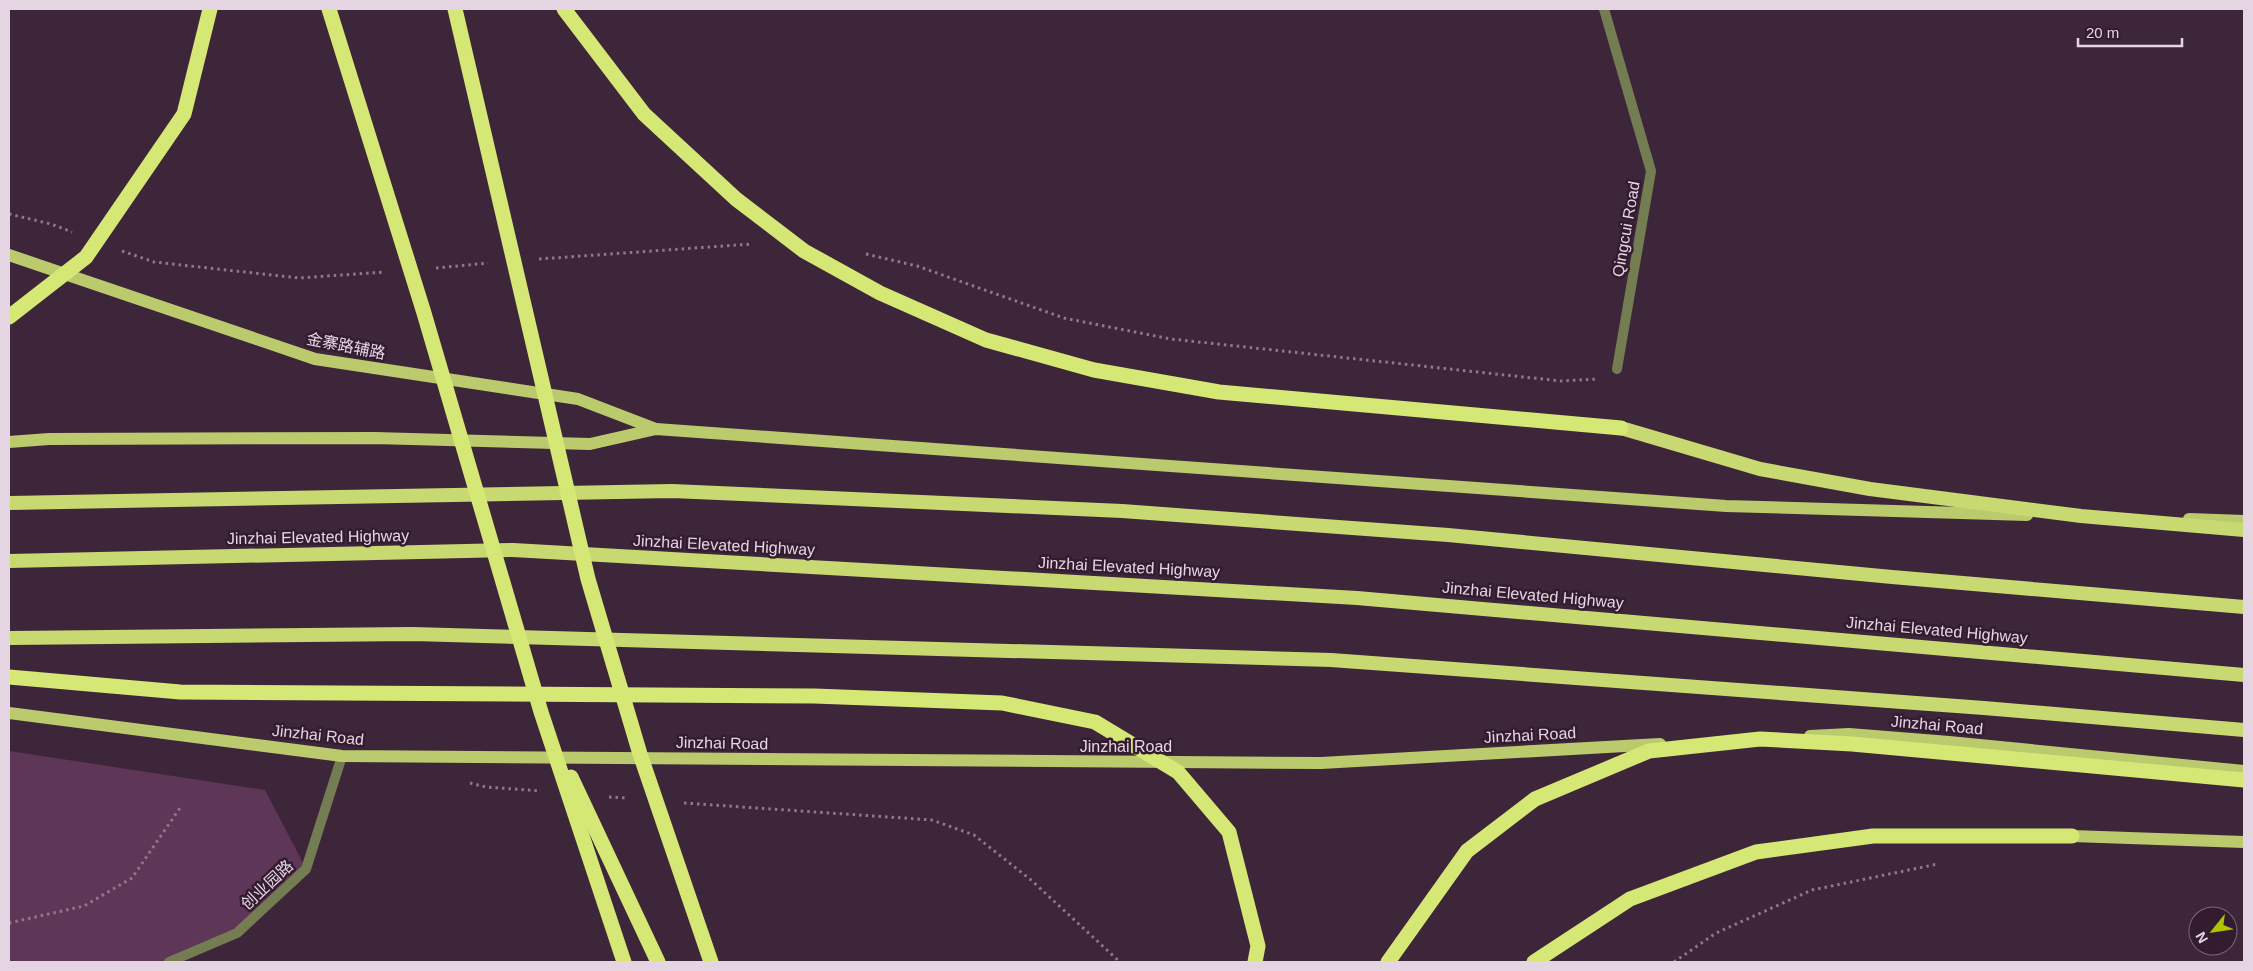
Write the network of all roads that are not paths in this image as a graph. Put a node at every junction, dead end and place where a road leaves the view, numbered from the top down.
1 (210, 9) edge
2 (329, 9) edge
3 (455, 9) edge
4 (564, 9) edge
5 (1604, 9) edge
6 (9, 255) edge
7 (9, 317) edge
8 (1617, 369) dead end
9 (1621, 428) joint
10 (656, 429) junction
11 (9, 442) edge
12 (9, 503) edge
13 (2244, 521) edge
14 (2244, 530) edge
15 (9, 561) edge
16 (2244, 606) edge
17 (9, 638) edge
18 (2244, 675) edge
19 (9, 677) edge
20 (541, 712) junction
21 (9, 713) edge
22 (2244, 730) edge
23 (342, 756) junction
24 (2244, 772) edge
25 (2244, 780) edge
26 (2072, 836) joint
27 (2244, 842) edge
28 (169, 962) edge
29 (624, 962) edge
30 (658, 962) edge
31 (711, 962) edge
32 (1254, 962) edge
33 (1388, 962) edge
34 (1534, 962) edge

1 - 7 highway
2 - 20 highway
3 - 31 highway
4 - 9 highway
5 - 8 street, Qingcui Road
6 - 10 main road, 金寨路辅路
9 - 14 highway
10 - 11 main road
10 - 13 main road
12 - 16 highway
15 - 18 highway, Jinzhai Elevated Highway
17 - 22 highway
19 - 32 highway
20 - 29 highway
20 - 30 highway
21 - 23 main road, Jinzhai Road
23 - 24 main road, Jinzhai Road
23 - 28 street, 创业园路
25 - 33 highway
26 - 27 main road
26 - 34 highway

